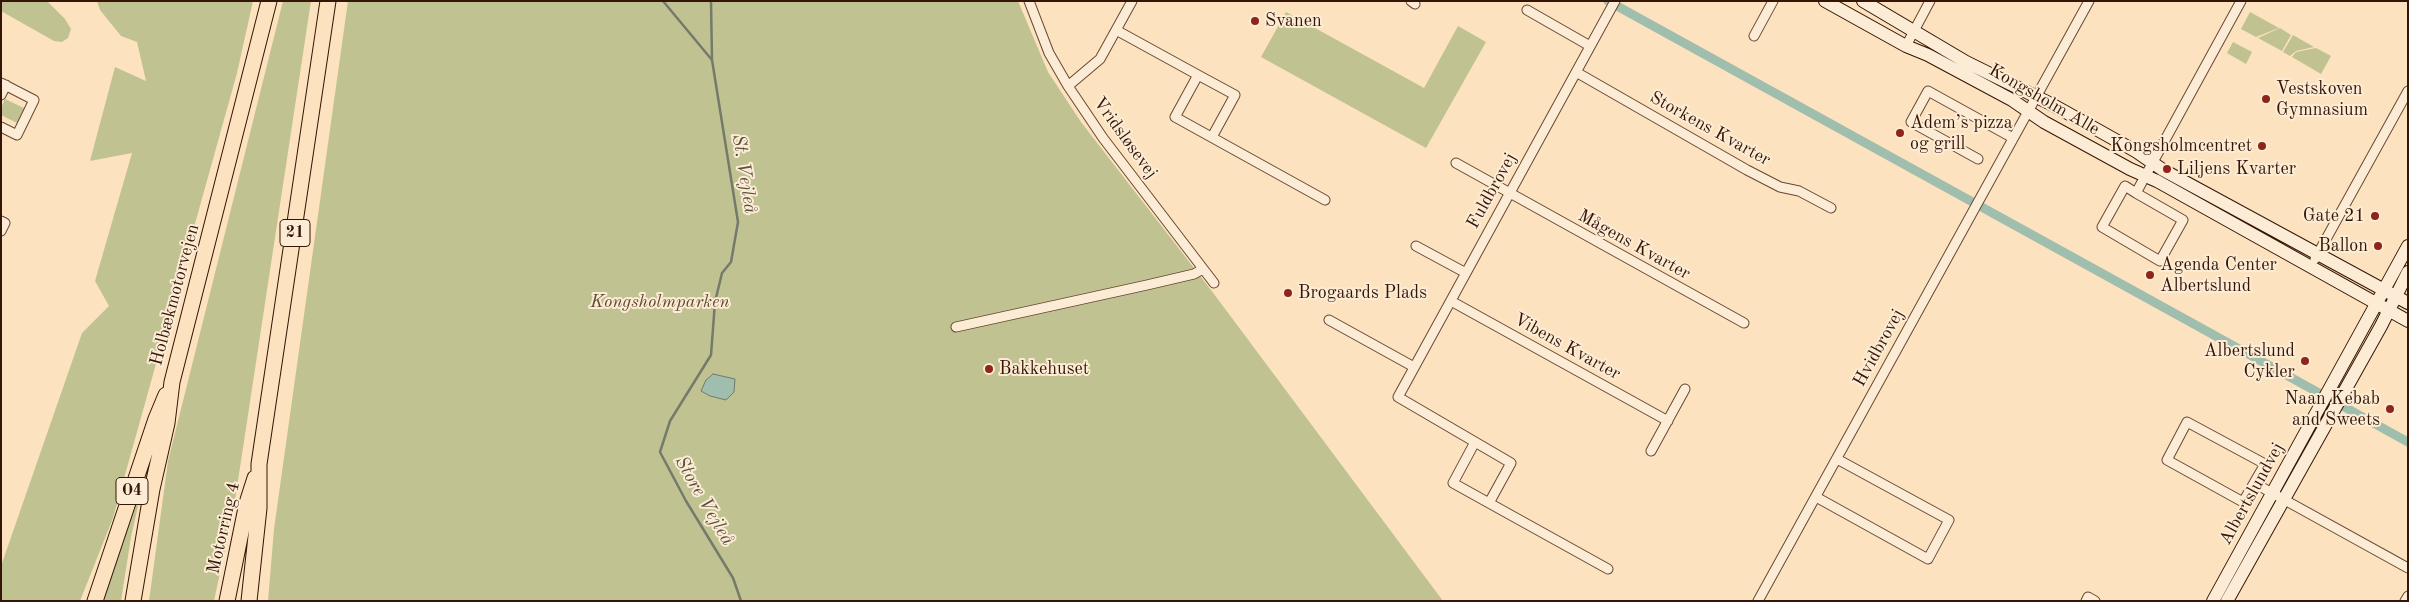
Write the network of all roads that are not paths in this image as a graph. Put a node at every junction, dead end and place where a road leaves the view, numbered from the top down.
1 (269, 1) edge
2 (328, 1) edge
3 (1029, 1) edge
4 (1132, 1) edge
5 (1615, 1) edge
6 (1773, 1) edge
7 (1825, 1) edge
8 (1863, 1) edge
9 (1930, 1) edge
10 (2089, 1) edge
11 (2241, 1) edge
12 (1527, 10) dead end
13 (1116, 30) junction
14 (1914, 30) junction
15 (1754, 36) dead end
16 (1590, 46) junction
17 (1906, 46) junction
18 (1576, 72) junction
19 (1198, 75) junction
20 (4, 84) edge
21 (1068, 86) junction
22 (2408, 91) edge
23 (1, 95) edge
24 (2035, 97) junction
25 (2028, 111) junction
26 (1, 127) edge
27 (1212, 137) junction
28 (2013, 138) junction
29 (1978, 159) dead end
30 (1456, 163) dead end
31 (2152, 163) junction
32 (2145, 176) junction
33 (2136, 192) junction
34 (1509, 195) junction
35 (1325, 200) dead end
36 (1831, 208) dead end
37 (1, 221) edge
38 (1, 231) edge
39 (1416, 246) dead end
40 (2408, 246) edge
41 (2318, 254) junction
42 (2311, 266) junction
43 (1203, 269) junction
44 (2408, 272) edge
45 (1466, 273) junction
46 (1214, 283) dead end
47 (2384, 290) junction
48 (2395, 296) junction
49 (1451, 301) junction
50 (2408, 303) edge
51 (2377, 304) junction
52 (2389, 310) junction
53 (1330, 320) dead end
54 (2408, 321) edge
55 (1744, 323) dead end
56 (956, 327) dead end
57 (1414, 367) junction
58 (172, 382) junction
59 (1686, 389) dead end
60 (2328, 406) junction
61 (1668, 421) junction
62 (1475, 442) junction
63 (1651, 452) dead end
64 (1837, 459) junction
65 (259, 464) junction
66 (2254, 483) junction
67 (2278, 496) junction
68 (1816, 497) junction
69 (1489, 503) junction
70 (2408, 568) edge
71 (1608, 569) dead end
72 (2408, 596) edge
73 (95, 601) edge
74 (133, 601) edge
75 (227, 601) edge
76 (249, 601) edge
77 (1758, 601) edge
78 (2086, 601) edge
79 (2095, 601) edge
80 (2213, 601) edge
81 (2227, 601) edge
82 (2405, 601) edge

1 - 58 highway, Holbækmotorvejen
2 - 65 highway, 21
3 - 21 street, Vridsløsevej
4 - 13 street
5 - 16 street, Fuldbrovej
6 - 15 street
7 - 17 street, Kongsholm Alle
8 - 14 street, Kongsholm Alle
9 - 14 street
10 - 24 street, Hvidbrovej
11 - 31 street
12 - 16 street
13 - 19 street
13 - 21 street
14 - 17 street
14 - 24 street, Kongsholm Alle
16 - 18 street, Fuldbrovej
17 - 25 street, Kongsholm Alle
18 - 34 street, Fuldbrovej
18 - 36 street, Storkens Kvarter
19 - 27 street
19 - 27 street
20 - 23 street
20 - 26 street
21 - 43 street, Vridsløsevej
22 - 41 street
24 - 25 street, Hvidbrovej
24 - 31 street, Kongsholm Alle
25 - 28 street, Hvidbrovej
25 - 32 street, Kongsholm Alle
27 - 35 street
28 - 29 street
28 - 64 street, Hvidbrovej
30 - 34 street, Mågens Kvarter
31 - 32 street
31 - 41 street, Kongsholm Alle
32 - 33 street
32 - 42 street, Kongsholm Alle
33 - 33 street
34 - 45 street, Fuldbrovej
34 - 55 street, Mågens Kvarter
37 - 38 street
39 - 45 street
40 - 47 street, Albertslundvej
41 - 42 street
41 - 47 street, Kongsholm Alle
42 - 51 street, Kongsholm Alle
43 - 46 street, Vridsløsevej
43 - 56 street
44 - 48 street, Albertslundvej
45 - 49 street, Fuldbrovej
47 - 48 street, Kongsholm Alle
47 - 51 street, Albertslundvej
48 - 50 street, Kongsholm Alle
48 - 52 street, Albertslundvej
49 - 57 street, Fuldbrovej
49 - 61 street, Vibens Kvarter
51 - 52 street, Kongsholm Alle
51 - 60 street, Albertslundvej
52 - 54 street, Kongsholm Alle
52 - 60 street, Albertslundvej
53 - 57 street
57 - 62 street, Fuldbrovej
58 - 73 highway, O4
58 - 74 highway, Holbækmotorvejen
59 - 61 street
60 - 67 street, Albertslundvej
61 - 63 street
62 - 69 street
62 - 69 street
64 - 68 street, Hvidbrovej
64 - 68 street
65 - 75 highway, Motorring 4
65 - 76 highway, 21
66 - 66 street
66 - 67 street
67 - 70 street
67 - 80 street, Albertslundvej
67 - 81 street, Albertslundvej
68 - 77 street, Hvidbrovej
69 - 71 street
72 - 82 street
78 - 79 street

